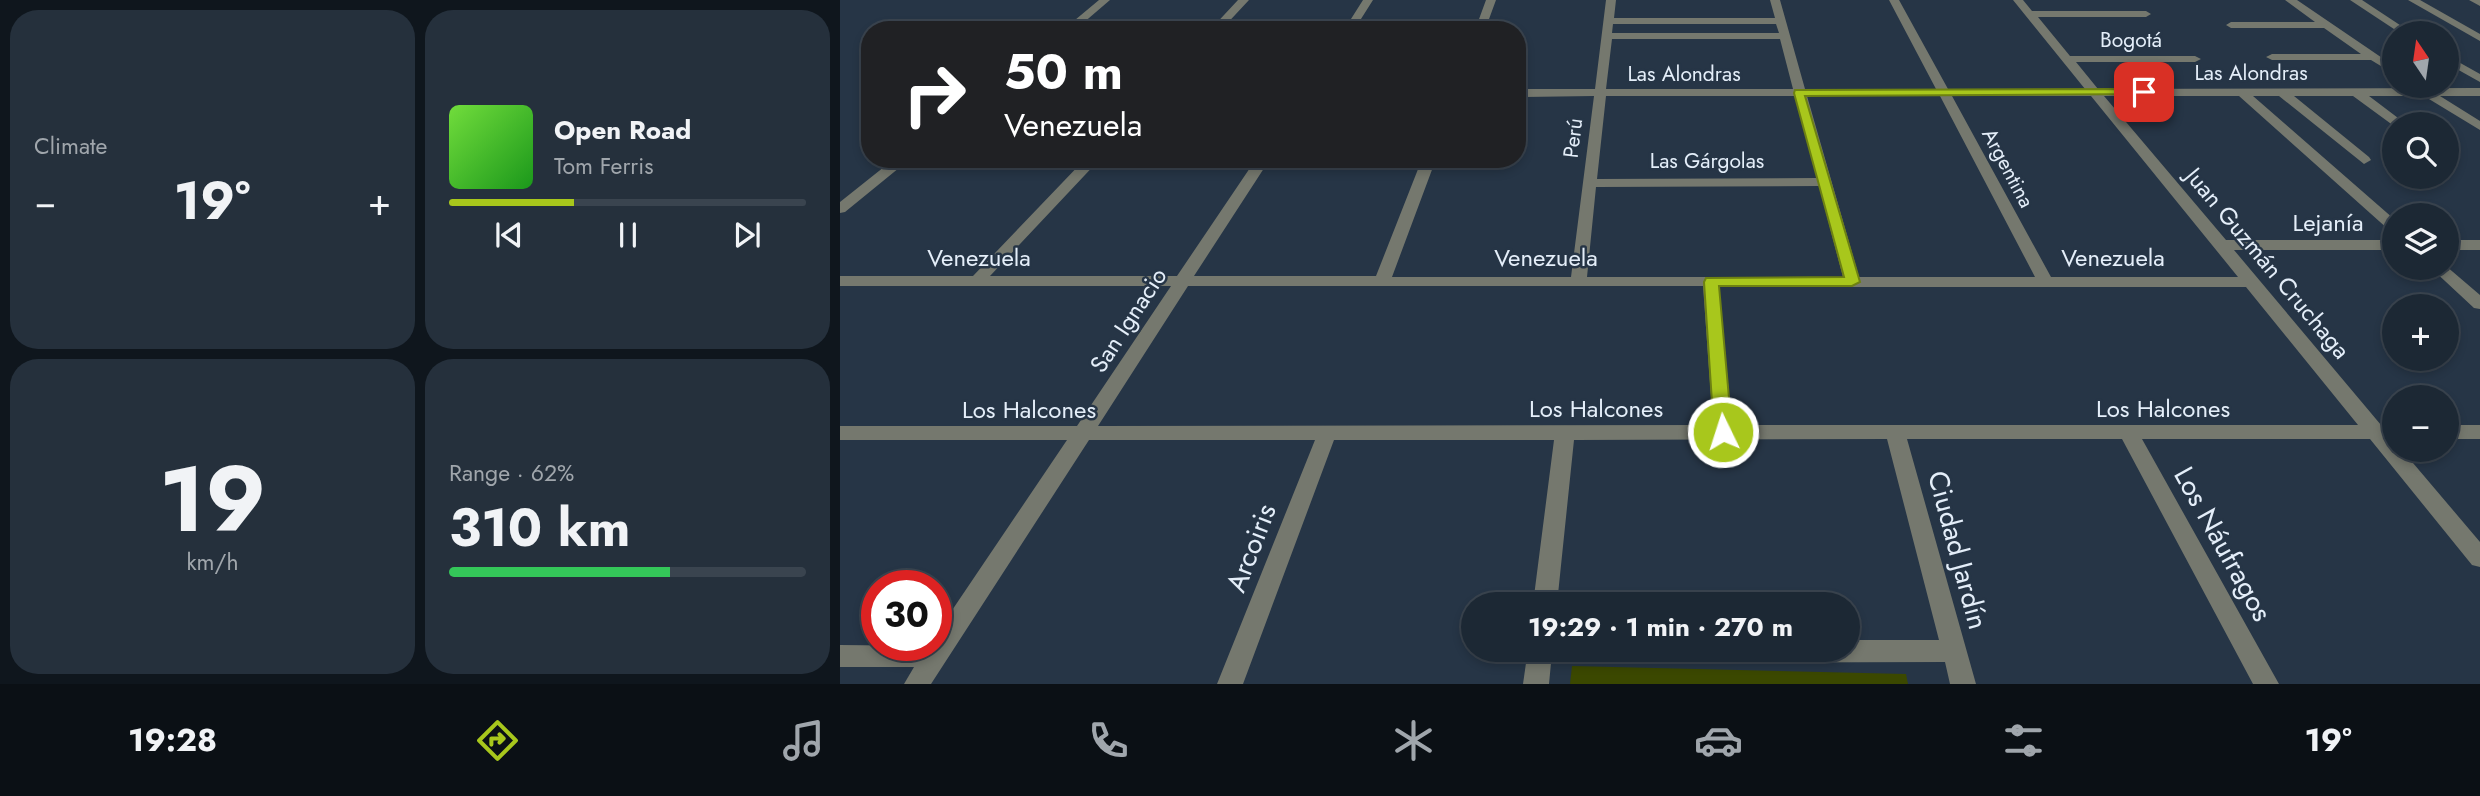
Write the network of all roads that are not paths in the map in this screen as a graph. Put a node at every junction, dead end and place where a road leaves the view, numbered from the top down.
1 (1105, 0) edge
2 (1244, 0) edge
3 (1368, 0) edge
4 (1491, 0) edge
5 (1611, 0) edge
6 (1775, 0) edge
7 (1894, 0) edge
8 (2018, 0) edge
9 (2290, 0) edge
10 (2355, 0) edge
11 (2413, 0) edge
12 (2474, 0) edge
13 (2480, 3) edge
14 (2030, 14) junction
15 (2146, 14) dead end
16 (1079, 21) edge
17 (1224, 21) edge
18 (1355, 21) edge
19 (1483, 21) edge
20 (1608, 21) junction
21 (1780, 21) junction
22 (2388, 21) edge
23 (2231, 25) dead end
24 (2327, 26) junction
25 (1607, 36) junction
26 (1784, 36) junction
27 (2480, 38) edge
28 (2272, 57) dead end
29 (2373, 57) junction
30 (2067, 59) junction
31 (2195, 59) dead end
32 (2382, 63) edge
33 (2459, 66) edge
34 (2480, 79) edge
35 (2382, 91) edge
36 (2459, 91) edge
37 (1944, 92) junction
38 (2094, 92) junction
39 (2242, 92) junction
40 (2282, 92) junction
41 (2356, 92) junction
42 (2480, 92) edge
43 (1526, 93) edge
44 (1600, 93) junction
45 (1799, 93) junction
46 (2435, 98) edge
47 (2384, 112) edge
48 (2480, 126) edge
49 (2364, 160) dead end
50 (892, 168) edge
51 (1084, 168) edge
52 (1257, 168) edge
53 (1426, 168) edge
54 (1824, 182) junction
55 (1589, 183) junction
56 (840, 196) edge
57 (856, 196) junction
58 (840, 209) edge
59 (2382, 216) edge
60 (2382, 244) edge
61 (2459, 244) edge
62 (2480, 244) edge
63 (2221, 245) junction
64 (2453, 280) edge
65 (840, 281) edge
66 (977, 281) junction
67 (1183, 281) junction
68 (1382, 281) junction
69 (1578, 282) junction
70 (1711, 282) junction
71 (1852, 282) junction
72 (2046, 282) junction
73 (2251, 282) junction
74 (2480, 304) edge
75 (2382, 429) edge
76 (1723, 432) junction
77 (1895, 432) junction
78 (2128, 432) junction
79 (2382, 432) edge
80 (2459, 432) edge
81 (2480, 432) edge
82 (840, 433) edge
83 (1083, 433) junction
84 (1327, 433) junction
85 (1565, 433) junction
86 (2408, 462) edge
87 (2480, 558) edge
88 (1546, 592) edge
89 (952, 632) edge
90 (1860, 651) edge
91 (1954, 651) junction
92 (840, 656) edge
93 (861, 656) edge
94 (933, 661) edge
95 (1539, 662) edge
96 (917, 684) edge
97 (1230, 684) edge
98 (1536, 684) edge
99 (1963, 684) edge
100 (2266, 684) edge

1 - 16 street
2 - 17 street
3 - 18 street
4 - 19 street
5 - 20 street, Perú
6 - 21 street
7 - 37 street, Argentina
8 - 14 street, Juan Guzmán Cruchaga
9 - 24 street
10 - 22 street
11 - 27 street
12 - 13 street
14 - 15 street
14 - 30 street, Juan Guzmán Cruchaga
20 - 21 street
20 - 25 street, Perú
21 - 26 street
23 - 24 street
24 - 29 street
25 - 26 street
25 - 44 street, Perú
26 - 45 street
28 - 29 street
29 - 32 street
30 - 31 street, Bogotá
30 - 38 street, Juan Guzmán Cruchaga
33 - 34 street
35 - 41 street, Las Alondras
36 - 42 street, Las Alondras
37 - 38 street, Las Alondras
37 - 45 street, Las Alondras
37 - 72 street, Argentina
38 - 39 street, Las Alondras
38 - 63 street, Juan Guzmán Cruchaga
39 - 40 street, Las Alondras
39 - 59 street
40 - 41 street, Las Alondras
40 - 49 street
41 - 47 street
43 - 44 street, Las Alondras
44 - 45 street, Las Alondras
44 - 55 street, Perú
45 - 54 street
46 - 48 street
50 - 57 street
51 - 66 street
52 - 67 street, San Ignacio
53 - 68 street
54 - 55 street, Las Gárgolas
54 - 71 street
55 - 69 street, Perú
56 - 57 street
57 - 58 street
60 - 63 street, Lejanía
61 - 62 street
63 - 73 street, Juan Guzmán Cruchaga
64 - 74 street
65 - 66 street, Venezuela
66 - 67 street, Venezuela
67 - 68 street, Venezuela
67 - 83 street, San Ignacio
68 - 69 street, Venezuela
69 - 70 street, Venezuela
70 - 71 street, Venezuela
70 - 76 street
71 - 72 street, Venezuela
72 - 73 street, Venezuela
73 - 75 street, Juan Guzmán Cruchaga
76 - 77 street, Los Halcones
76 - 85 street, Los Halcones
77 - 78 street, Los Halcones
77 - 91 street, Ciudad Jardín
78 - 79 street, Los Halcones
78 - 100 street, Los Náufragos
80 - 81 street
82 - 83 street, Los Halcones
83 - 84 street, Los Halcones
83 - 89 street, San Ignacio
84 - 85 street, Los Halcones
84 - 97 street, Arcoiris
85 - 88 street
86 - 87 street, Juan Guzmán Cruchaga
90 - 91 street
91 - 99 street, Ciudad Jardín
92 - 93 street
94 - 96 street, San Ignacio
95 - 98 street

